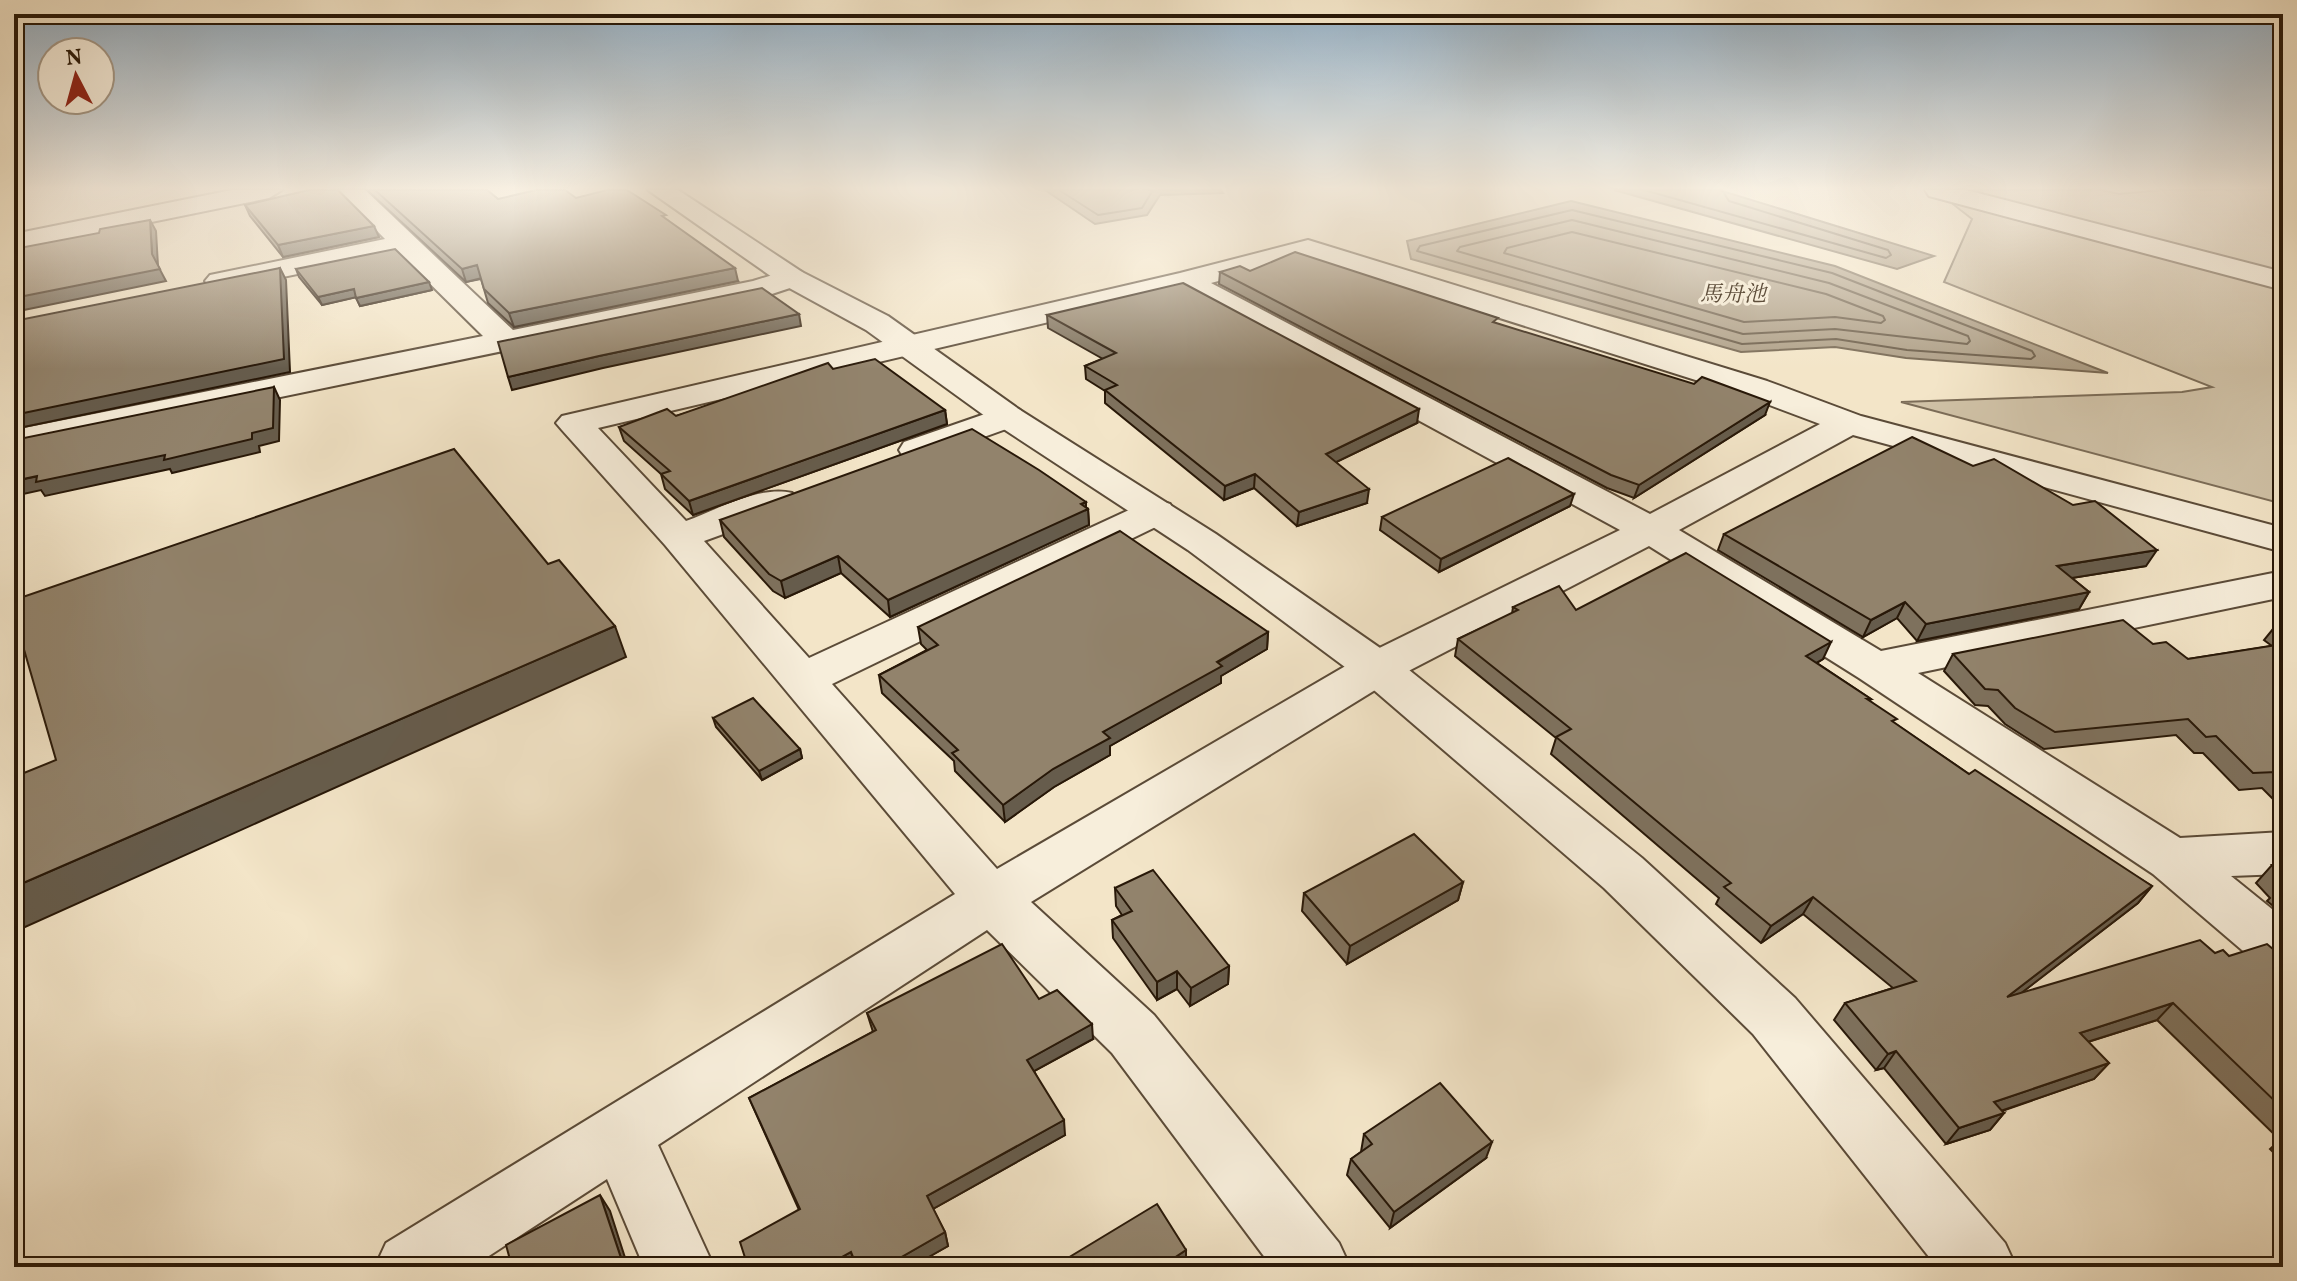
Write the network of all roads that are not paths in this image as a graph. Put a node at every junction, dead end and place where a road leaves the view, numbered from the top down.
1 (373, 250) edge
2 (413, 250) edge
3 (750, 250) edge
4 (1301, 250) edge
5 (1314, 250) edge
6 (2155, 250) edge
7 (792, 278) junction
8 (1185, 281) junction
9 (2283, 281) edge
10 (195, 286) edge
11 (504, 339) junction
12 (908, 345) junction
13 (1008, 417) junction
14 (1849, 423) junction
15 (14, 441) edge
16 (888, 460) edge
17 (813, 488) edge
18 (1156, 512) junction
19 (1650, 530) junction
20 (679, 537) junction
21 (2283, 540) edge
22 (2283, 584) edge
23 (1875, 667) junction
24 (1377, 668) junction
25 (802, 680) junction
26 (2283, 853) edge
27 (2172, 859) junction
28 (991, 899) junction
29 (2283, 951) edge
30 (620, 1134) junction
31 (410, 1267) edge
32 (679, 1267) edge
33 (1315, 1267) edge
34 (1981, 1267) edge

1 - 10 street
2 - 11 street
3 - 7 street
4 - 8 street
5 - 14 street
6 - 9 street
7 - 11 street
7 - 12 street
8 - 12 street
8 - 19 street
11 - 15 street
12 - 13 street
12 - 20 street
13 - 16 street
13 - 18 street
14 - 19 street
14 - 21 street
17 - 20 street
18 - 24 street
18 - 25 street
19 - 23 street
19 - 24 street
20 - 25 street
22 - 23 street
23 - 27 street
24 - 28 street
24 - 34 street
25 - 28 street
26 - 27 street
27 - 29 street
28 - 30 street
28 - 33 street
30 - 31 street
30 - 32 street

